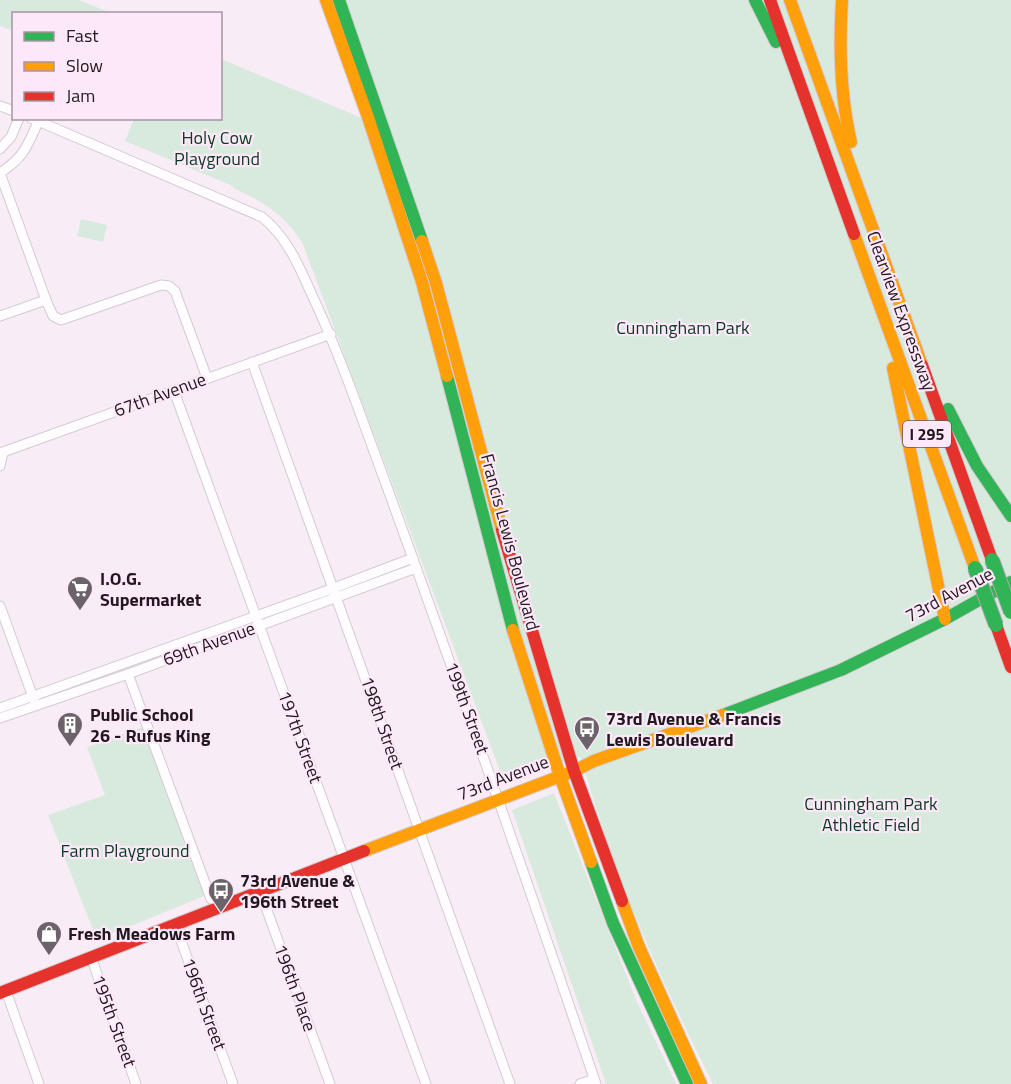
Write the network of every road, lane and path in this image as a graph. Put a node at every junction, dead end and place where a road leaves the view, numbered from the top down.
1 (326, 0) edge
2 (339, 0) edge
3 (755, 0) edge
4 (770, 0) edge
5 (790, 0) edge
6 (842, 0) edge
7 (18, 120) edge
8 (34, 120) edge
9 (817, 129) junction
10 (0, 149) edge
11 (0, 173) edge
12 (873, 230) junction
13 (46, 300) junction
14 (878, 300) junction
15 (0, 316) edge
16 (904, 317) junction
17 (331, 334) junction
18 (252, 362) junction
19 (207, 378) junction
20 (174, 391) junction
21 (1, 449) edge
22 (0, 466) edge
23 (1011, 516) edge
24 (412, 558) junction
25 (416, 568) junction
26 (1011, 582) edge
27 (335, 592) junction
28 (0, 606) edge
29 (1011, 612) edge
30 (255, 616) junction
31 (945, 620) junction
32 (259, 626) junction
33 (1011, 667) edge
34 (128, 674) junction
35 (34, 701) junction
36 (0, 708) edge
37 (0, 718) edge
38 (567, 774) junction
39 (500, 799) junction
40 (419, 829) junction
41 (344, 858) junction
42 (260, 891) junction
43 (211, 899) dead end
44 (175, 924) junction
45 (91, 957) junction
46 (3, 992) edge
47 (595, 1082) edge
48 (39, 1084) edge
49 (136, 1084) edge
50 (233, 1084) edge
51 (330, 1084) edge
52 (426, 1084) edge
53 (510, 1084) edge
54 (580, 1084) edge
55 (687, 1084) edge
56 (701, 1084) edge

1 - 38 main road, Francis Lewis Boulevard
2 - 38 main road, Francis Lewis Boulevard
3 - 9 main road
4 - 9 main road, Clearview Expressway / I 295
5 - 12 main road, Clearview Expressway / I 295
6 - 12 main road
7 - 10 street
8 - 11 street
8 - 17 street, 199th Street
9 - 14 main road, Clearview Expressway / I 295
11 - 13 street
12 - 16 main road, Clearview Expressway / I 295
13 - 15 street
13 - 19 street
14 - 31 main road
14 - 33 main road, Clearview Expressway / I 295, bridge
16 - 23 main road
16 - 29 main road, Clearview Expressway / I 295, bridge
17 - 18 street, 67th Avenue
17 - 24 street, 199th Street
18 - 19 street, 67th Avenue
18 - 27 street, 198th Street
19 - 20 street, 67th Avenue
20 - 21 street, 67th Avenue
20 - 30 street, 197th Street
21 - 22 street, 67th Avenue
24 - 25 street, 199th Street
24 - 27 street, 69th Avenue
25 - 27 street, 69th Avenue
25 - 39 street, 199th Street
26 - 31 main road, 73rd Avenue
27 - 30 street, 69th Avenue
27 - 32 street, 69th Avenue
27 - 40 street, 198th Street
28 - 35 street
30 - 32 street, 197th Street
30 - 35 street, 69th Avenue
31 - 38 main road, 73rd Avenue
32 - 34 street, 69th Avenue
32 - 41 street, 197th Street
34 - 35 street, 69th Avenue
34 - 43 street
35 - 36 street, 69th Avenue
35 - 37 street, 69th Avenue
38 - 39 main road, 73rd Avenue
38 - 55 main road, Francis Lewis Boulevard
38 - 56 main road, Francis Lewis Boulevard
39 - 40 main road, 73rd Avenue
39 - 47 street, 199th Street
40 - 41 main road, 73rd Avenue
40 - 53 street, 198th Street
41 - 42 main road, 73rd Avenue
41 - 52 street, 197th Street
42 - 44 main road, 73rd Avenue
42 - 51 street, 196th Place
44 - 45 main road, 73rd Avenue
44 - 50 street, 196th Street
45 - 46 main road, 73rd Avenue
45 - 49 street, 195th Street
46 - 48 street
47 - 54 street

